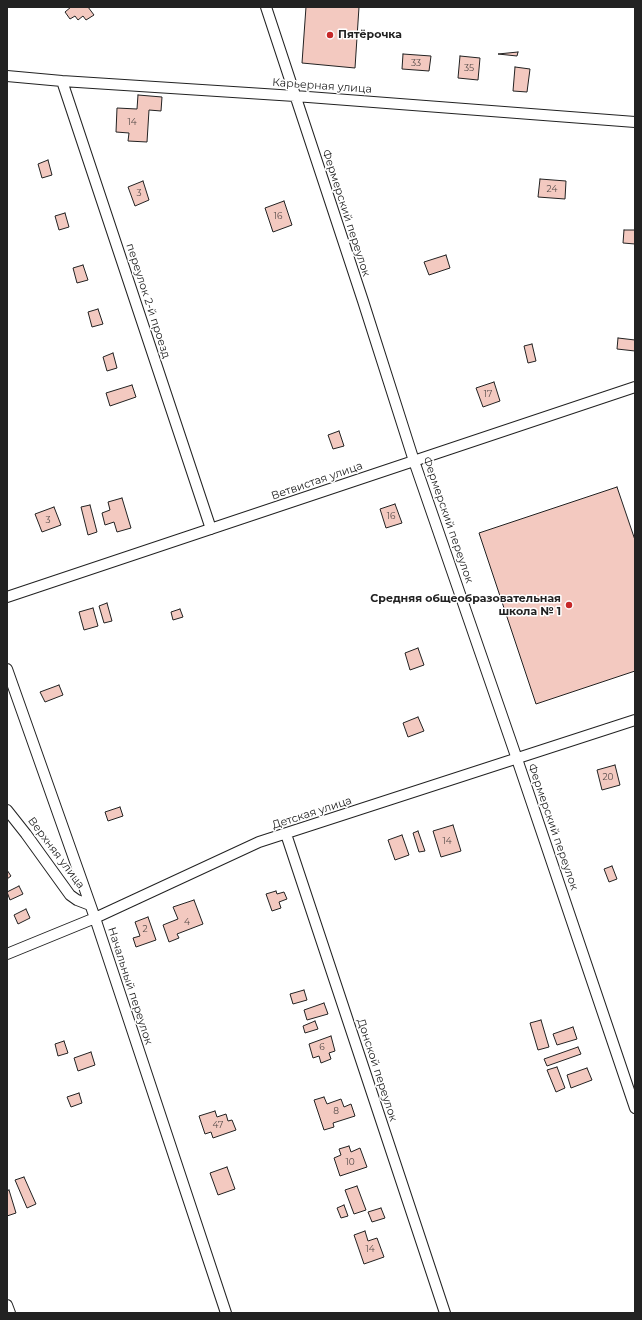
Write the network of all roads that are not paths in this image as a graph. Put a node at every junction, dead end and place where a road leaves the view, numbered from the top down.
1 (266, 7) edge
2 (7, 76) edge
3 (62, 81) junction
4 (295, 96) junction
5 (635, 122) edge
6 (635, 388) edge
7 (414, 461) junction
8 (211, 529) junction
9 (7, 597) edge
10 (7, 669) edge
11 (635, 720) edge
12 (517, 759) junction
13 (7, 810) edge
14 (286, 834) junction
15 (90, 905) junction
16 (95, 918) junction
17 (7, 954) edge
18 (635, 1108) edge
19 (7, 1304) edge
20 (10, 1313) edge
21 (226, 1313) edge
22 (445, 1313) edge

1 - 4 street, Фермерский переулок
2 - 3 street, Карьерная улица
3 - 4 street, Карьерная улица
3 - 8 street, переулок 2-й проезд
4 - 5 street, Карьерная улица
4 - 7 street, Фермерский переулок
6 - 7 street, Ветвистая улица
7 - 8 street, Ветвистая улица
7 - 12 street, Фермерский переулок
8 - 9 street, Ветвистая улица
10 - 15 street, Начальный переулок
11 - 12 street, Детская улица
12 - 14 street, Детская улица
12 - 18 street, Фермерский переулок
13 - 15 street, Верхняя улица
14 - 16 street, Детская улица
14 - 22 street, Донской переулок
15 - 16 street, Начальный переулок
16 - 17 street, Детская улица
16 - 21 street, Начальный переулок
19 - 20 street

